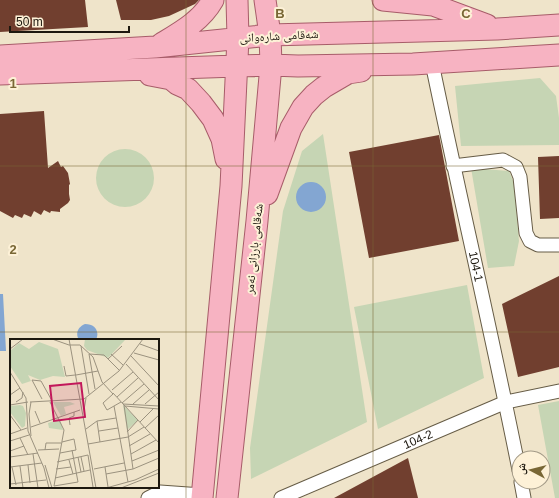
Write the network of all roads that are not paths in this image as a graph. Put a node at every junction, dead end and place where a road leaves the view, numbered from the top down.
1 (213, 0) edge
2 (237, 0) edge
3 (265, 0) edge
4 (383, 0) edge
5 (559, 25) edge
6 (497, 29) junction
7 (270, 35) junction
8 (238, 38) junction
9 (155, 47) junction
10 (559, 55) edge
11 (0, 56) edge
12 (423, 63) junction
13 (271, 65) junction
14 (237, 66) junction
15 (122, 70) junction
16 (0, 74) edge
17 (453, 166) junction
18 (231, 186) junction
19 (257, 221) junction
20 (559, 245) edge
21 (559, 391) edge
22 (506, 402) junction
23 (515, 450) edge
24 (202, 497) edge
25 (148, 498) edge
26 (227, 498) edge
27 (281, 498) edge

1 - 9 main road
2 - 8 main road
3 - 7 main road, شەقامی بارزانی نەمر
4 - 6 main road
5 - 6 main road, شەقامی شارەوانی
6 - 7 main road, شەقامی شارەوانی
7 - 8 main road, شەقامی شارەوانی
7 - 13 main road, شەقامی بارزانی نەمر
8 - 9 main road, شەقامی شارەوانی
8 - 14 main road
9 - 11 main road, شەقامی شارەوانی
10 - 12 main road
12 - 13 main road
12 - 17 street, 104-1
12 - 19 main road
13 - 14 main road
13 - 19 main road, شەقامی بارزانی نەمر
14 - 15 main road
14 - 18 main road
15 - 16 main road
15 - 18 main road
17 - 20 street
17 - 22 street, 104-1
18 - 24 main road
19 - 26 main road, شەقامی بارزانی نەمر
21 - 22 street, 104-2
22 - 23 street, 104-1
22 - 27 street, 104-2
24 - 25 street

